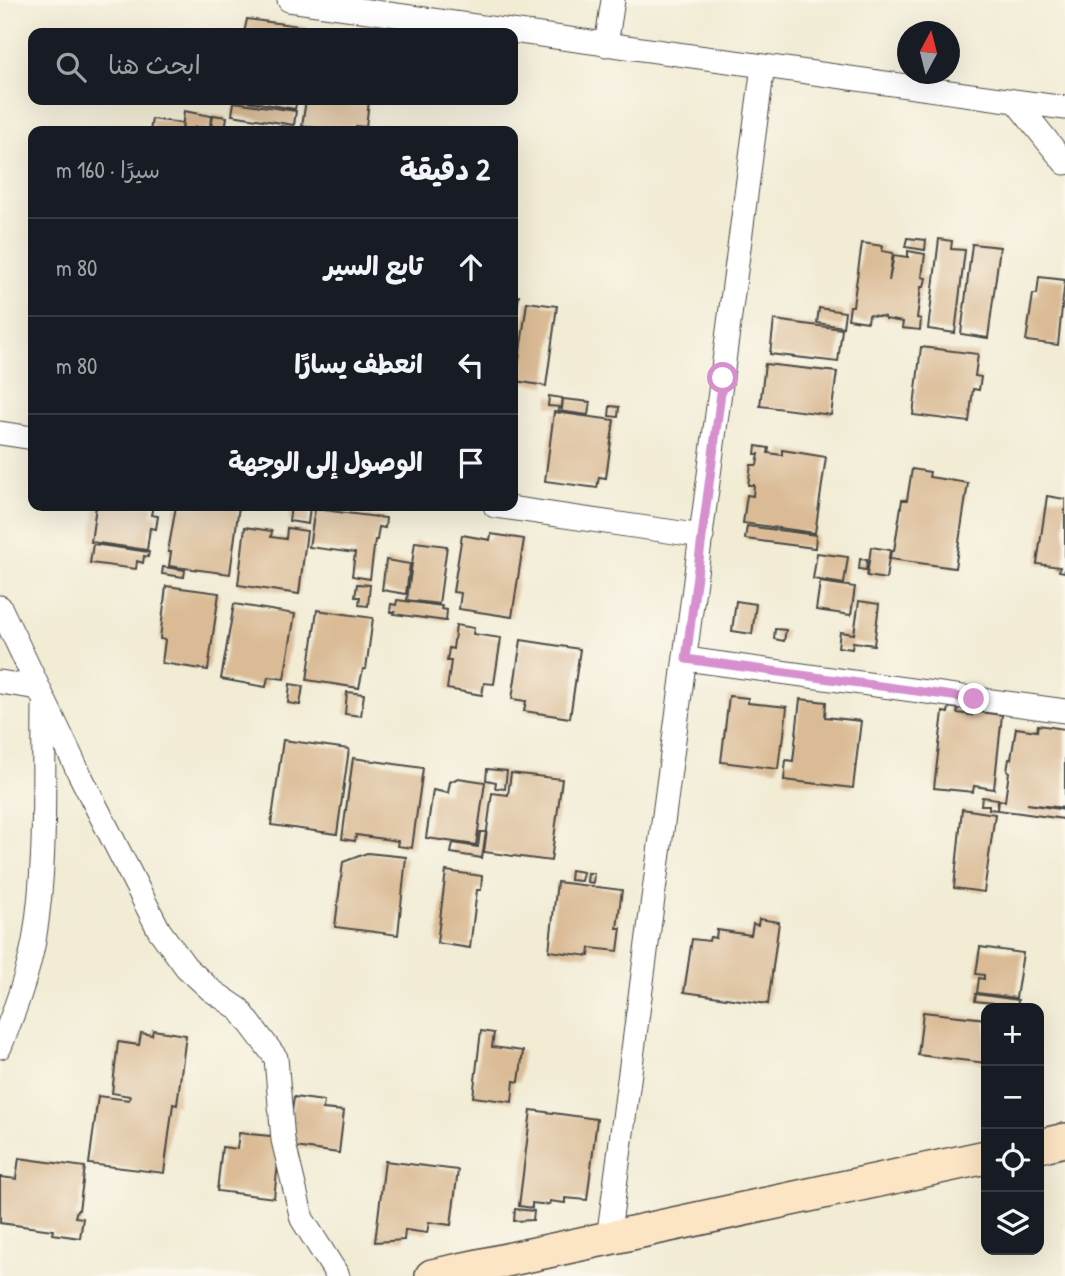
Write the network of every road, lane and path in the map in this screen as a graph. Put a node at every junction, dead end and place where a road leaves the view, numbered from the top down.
1 (289, 0) edge
2 (612, 0) edge
3 (486, 28) edge
4 (518, 33) edge
5 (606, 45) junction
6 (763, 66) junction
7 (1016, 102) junction
8 (1065, 108) edge
9 (1065, 163) edge
10 (0, 433) edge
11 (28, 437) edge
12 (518, 509) edge
13 (702, 536) junction
14 (0, 607) edge
15 (686, 659) junction
16 (0, 682) edge
17 (41, 694) junction
18 (1065, 711) edge
19 (0, 1048) edge
20 (1065, 1140) edge
21 (1044, 1145) edge
22 (981, 1158) edge
23 (608, 1239) junction
24 (338, 1276) edge
25 (432, 1276) edge

1 - 3 street
2 - 5 street
4 - 5 street
5 - 6 street
6 - 7 street
6 - 13 street
7 - 8 street
7 - 9 street
10 - 11 street
12 - 13 street
13 - 15 street
14 - 17 street
15 - 18 street
15 - 23 street
16 - 17 street
17 - 19 street
17 - 24 street
20 - 21 street
22 - 23 street
23 - 25 street

